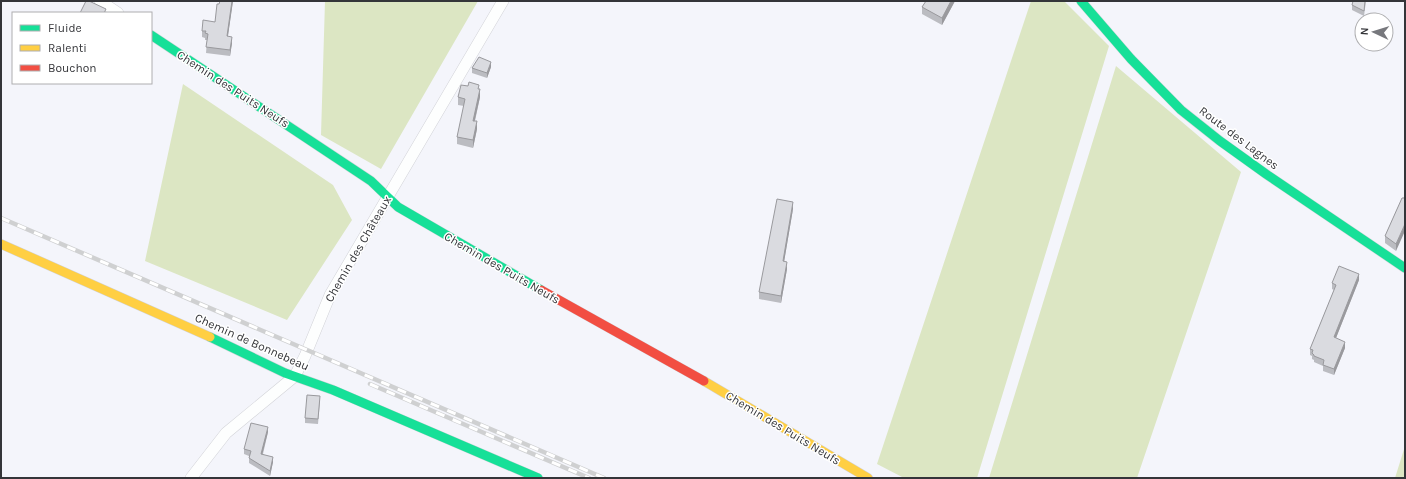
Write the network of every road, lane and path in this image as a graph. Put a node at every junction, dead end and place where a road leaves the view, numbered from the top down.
1 (100, 1) edge
2 (503, 1) edge
3 (1081, 1) edge
4 (116, 12) edge
5 (152, 36) edge
6 (387, 197) junction
7 (1, 244) edge
8 (1405, 268) edge
9 (295, 376) junction
10 (191, 478) edge
11 (538, 478) edge
12 (868, 478) edge

1 - 4 street
2 - 6 street, Chemin des Châteaux
3 - 8 street, Route des Lagnes
5 - 6 street, Chemin des Puits Neufs
6 - 9 street, Chemin des Châteaux
6 - 12 street, Chemin des Puits Neufs
7 - 9 street, Chemin de Bonnebeau
9 - 10 street, Chemin des Châteaux
9 - 11 street, Chemin de Bonnebeau

